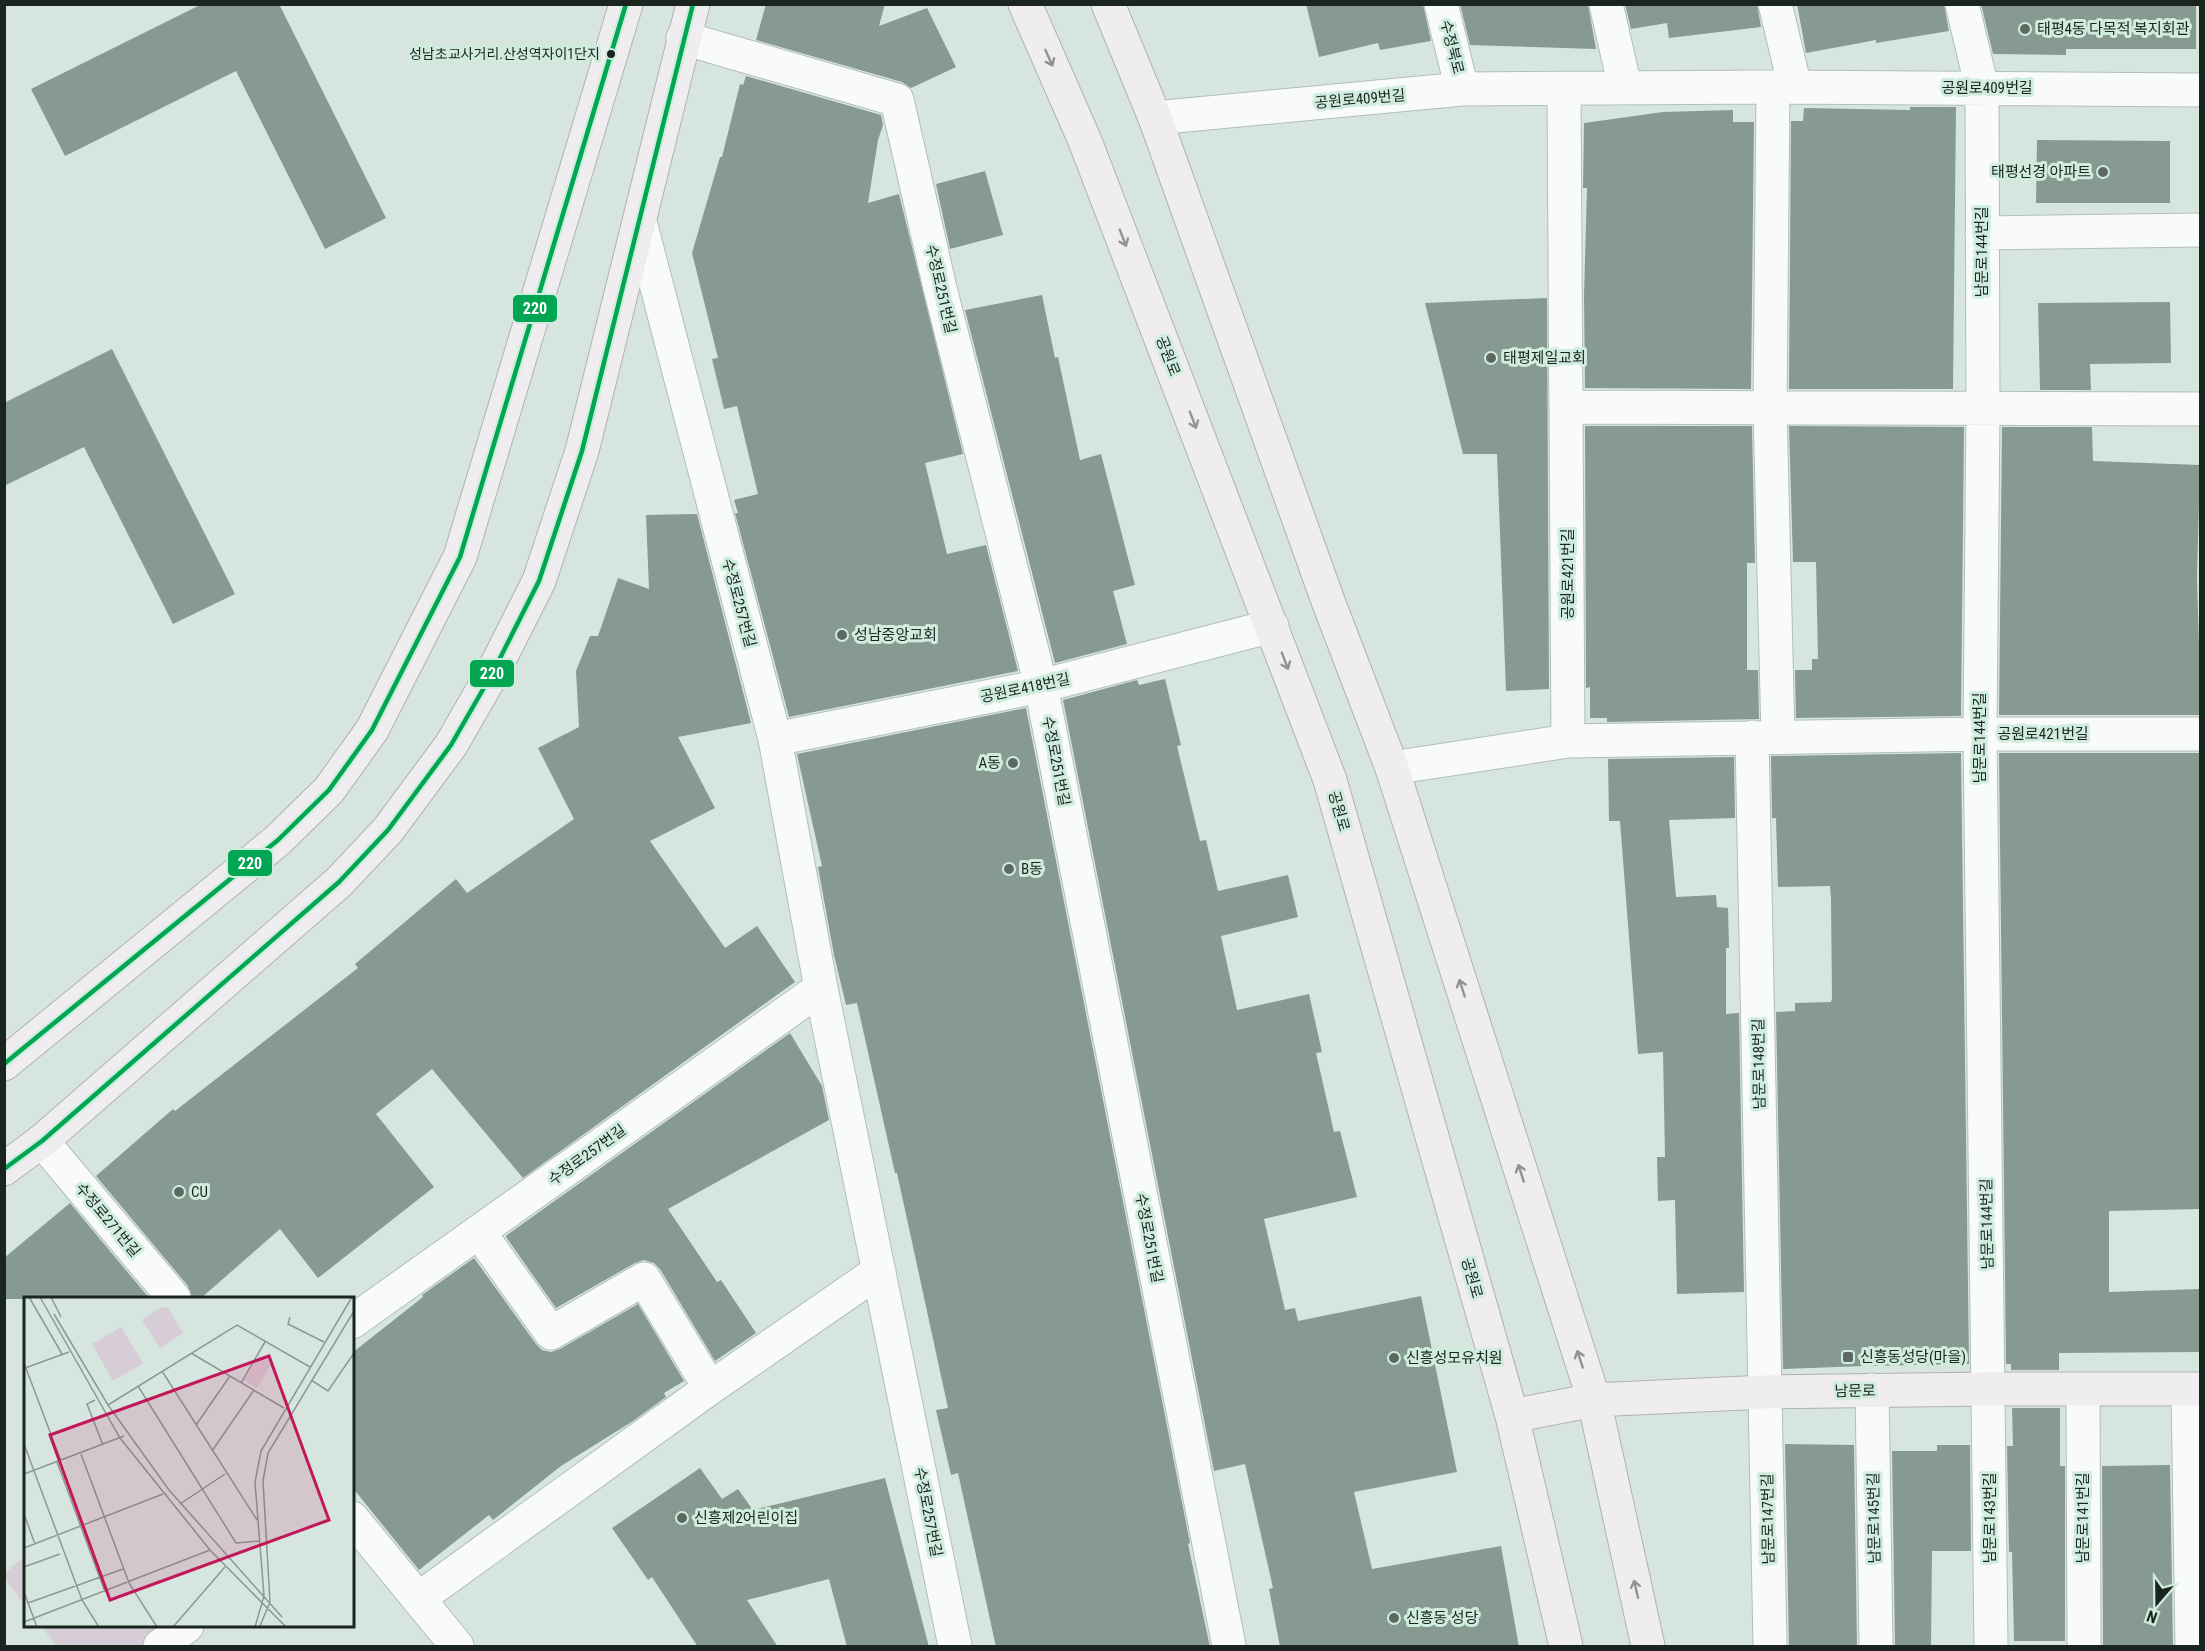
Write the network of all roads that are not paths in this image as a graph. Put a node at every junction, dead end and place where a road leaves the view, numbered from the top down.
1 (626, 4) edge
2 (693, 4) edge
3 (1025, 4) edge
4 (1108, 4) edge
5 (1441, 4) edge
6 (1606, 4) edge
7 (1775, 4) edge
8 (1962, 4) edge
9 (683, 38) junction
10 (1625, 87) junction
11 (1784, 87) junction
12 (1982, 88) junction
13 (1462, 89) junction
14 (1564, 90) junction
15 (2200, 90) edge
16 (1155, 118) junction
17 (640, 222) junction
18 (2200, 230) edge
19 (1982, 233) junction
20 (1568, 407) junction
21 (1770, 408) junction
22 (1983, 409) junction
23 (2200, 409) edge
24 (1272, 626) junction
25 (1041, 686) junction
26 (1980, 734) junction
27 (2200, 734) edge
28 (1765, 737) junction
29 (775, 739) junction
30 (1569, 741) junction
31 (1392, 768) junction
32 (821, 988) junction
33 (4, 1064) edge
34 (42, 1141) junction
35 (4, 1169) edge
36 (479, 1232) junction
37 (879, 1271) junction
38 (172, 1297) edge
39 (354, 1321) edge
40 (711, 1388) junction
41 (1989, 1389) junction
42 (1872, 1390) junction
43 (2083, 1390) junction
44 (2194, 1390) edge
45 (1766, 1392) junction
46 (1594, 1400) junction
47 (1512, 1416) junction
48 (354, 1520) edge
49 (418, 1599) junction
50 (186, 1627) edge
51 (160, 1647) edge
52 (457, 1647) edge
53 (955, 1647) edge
54 (1229, 1647) edge
55 (1566, 1647) edge
56 (1648, 1647) edge
57 (1770, 1647) edge
58 (1876, 1647) edge
59 (1991, 1647) edge
60 (2084, 1647) edge
61 (2192, 1647) edge

1 - 33 main road
2 - 9 main road
3 -> 24 main road, 공원로
4 - 16 main road
5 - 13 street, 수정북로
6 - 10 street
7 - 11 street
8 - 12 street, 남문로144번길
9 - 17 main road
9 - 25 street, 수정로251번길
10 - 11 street, 공원로409번길
10 - 14 street, 공원로409번길
11 - 12 street, 공원로409번길
11 - 21 street
12 - 15 street, 공원로409번길
12 - 19 street, 남문로144번길
13 - 14 street, 공원로409번길
13 - 16 street, 공원로409번길
14 - 20 street
16 - 31 main road
17 - 29 street, 수정로257번길
17 - 34 main road
18 - 19 street
19 - 22 street, 남문로144번길
20 - 21 street
20 - 30 street, 공원로421번길
21 - 22 street
21 - 28 street
22 - 23 street
22 - 26 street, 남문로144번길
24 - 25 street, 공원로418번길
24 -> 47 main road, 공원로
25 - 29 street, 공원로418번길
25 - 54 street, 수정로251번길
26 - 27 street, 공원로421번길
26 - 28 street, 공원로421번길
26 - 41 street, 남문로144번길
28 - 30 street, 공원로421번길
28 - 45 street, 남문로148번길
29 - 32 street, 수정로257번길
30 - 31 street, 공원로421번길
46 -> 31 main road
32 - 36 street, 수정로257번길
32 - 37 street, 수정로257번길
34 - 35 main road
34 - 38 street, 수정로271번길
36 - 39 street, 수정로257번길
36 - 40 street
37 - 40 street
37 - 53 street, 수정로257번길
40 - 49 street
41 - 42 main road, 남문로
41 - 43 main road, 남문로
41 - 59 street, 남문로143번길
42 - 45 main road, 남문로
42 - 58 street, 남문로145번길
43 - 44 main road, 남문로
43 - 60 street, 남문로141번길
44 - 61 street
45 - 46 main road, 남문로
45 - 57 street, 남문로147번길
46 - 47 main road, 남문로
56 -> 46 main road
47 - 55 main road, 공원로
48 - 49 street
49 - 52 street
50 - 51 street

